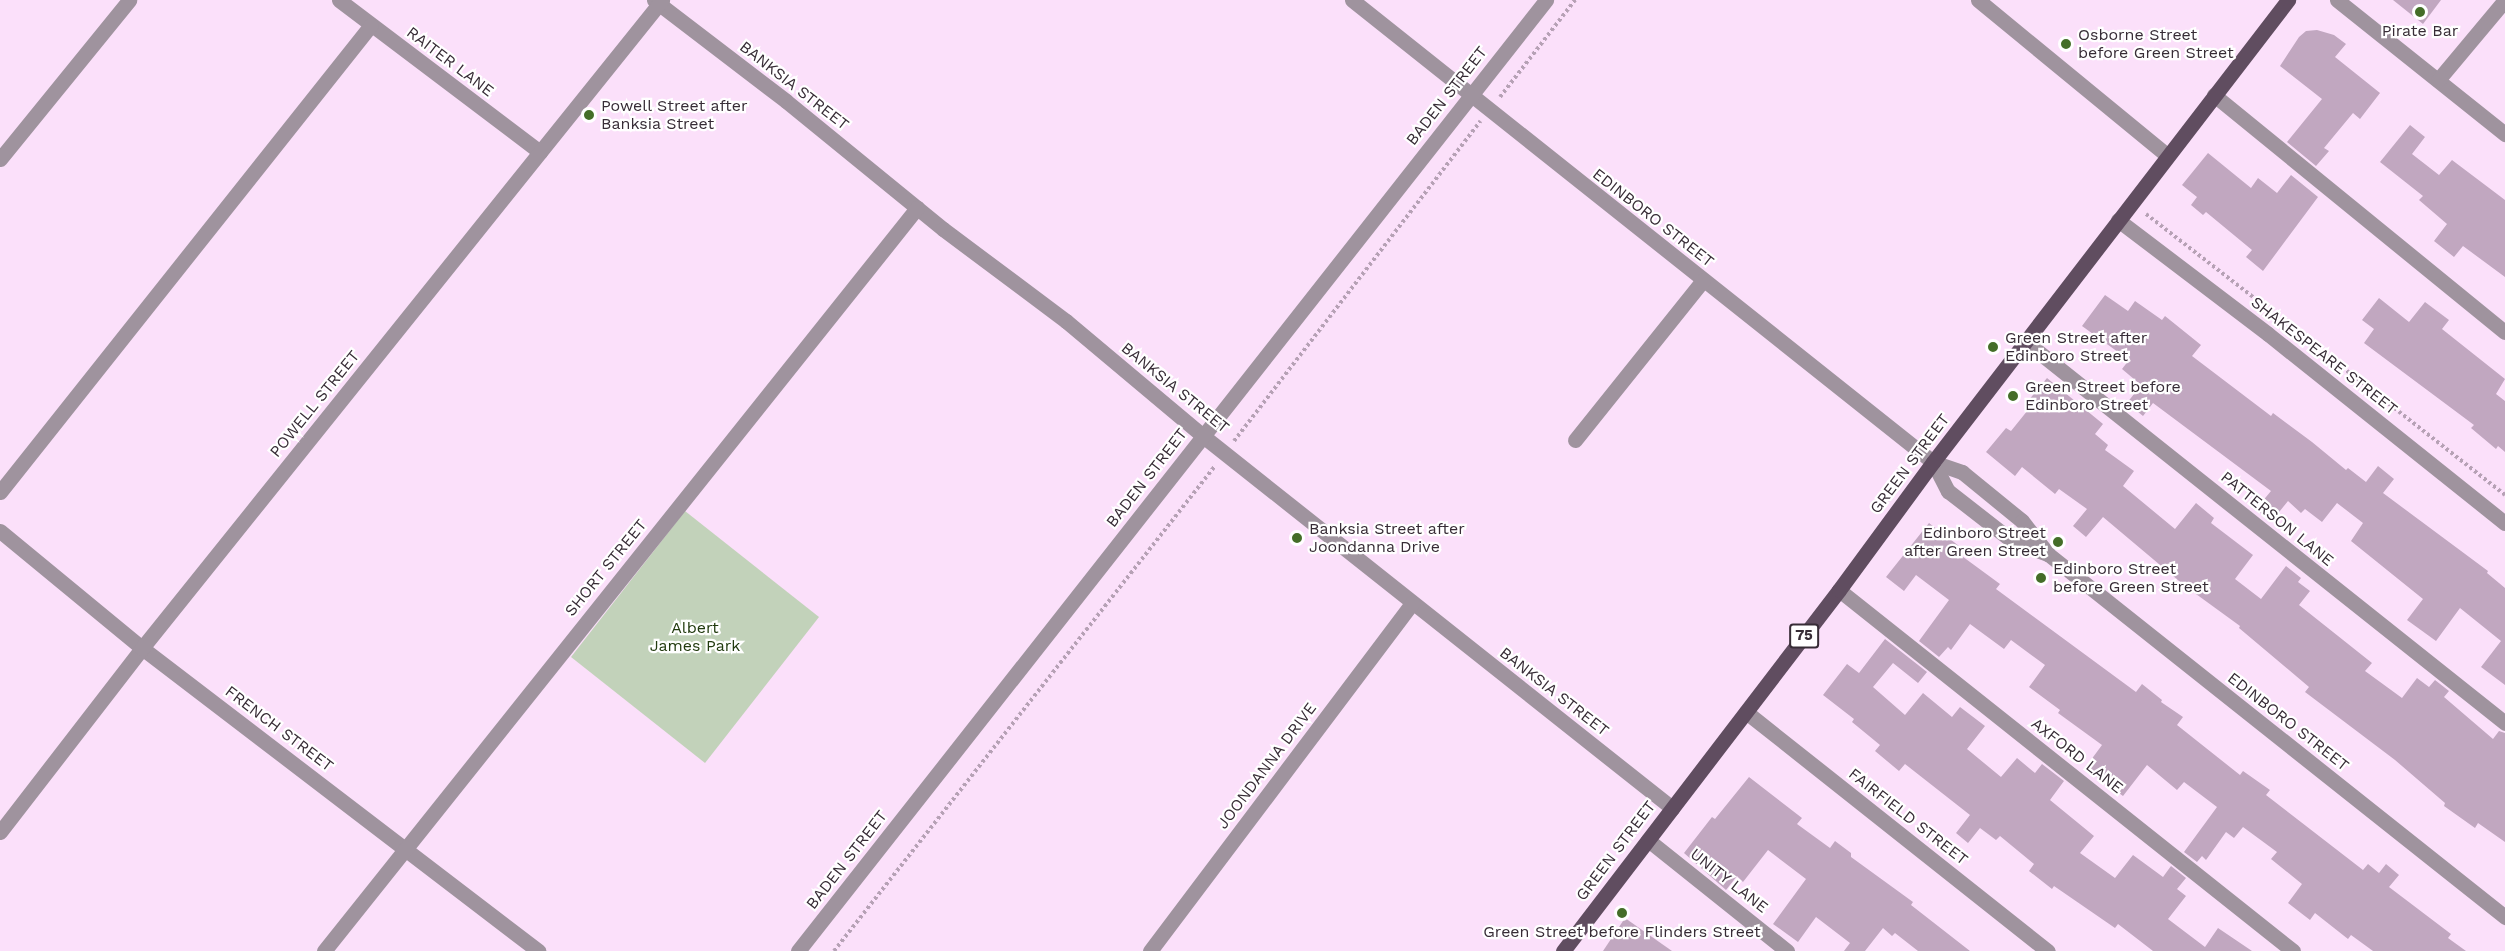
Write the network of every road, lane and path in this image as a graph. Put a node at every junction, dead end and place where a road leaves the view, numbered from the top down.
1 (129, 0) edge
2 (339, 0) edge
3 (1352, 0) edge
4 (1546, 0) edge
5 (1575, 0) edge
6 (1978, 0) edge
7 (2288, 0) edge
8 (2337, 0) edge
9 (2505, 0) edge
10 (658, 1) edge
11 (372, 25) junction
12 (2438, 80) junction
13 (2214, 95) junction
14 (1470, 96) junction
15 (1489, 111) junction
16 (2505, 134) edge
17 (540, 152) junction
18 (2167, 155) junction
19 (0, 159) edge
20 (917, 208) junction
21 (2118, 220) junction
22 (1702, 280) junction
23 (2505, 332) edge
24 (2026, 342) junction
25 (1203, 436) junction
26 (1575, 440) dead end
27 (1226, 453) junction
28 (1933, 462) junction
29 (0, 492) edge
30 (2505, 523) edge
31 (0, 531) edge
32 (2048, 554) junction
33 (1839, 590) junction
34 (1412, 603) junction
35 (142, 648) junction
36 (1746, 712) junction
37 (2505, 723) edge
38 (1672, 808) junction
39 (0, 832) edge
40 (1648, 840) junction
41 (405, 848) junction
42 (2505, 917) edge
43 (324, 951) edge
44 (540, 951) edge
45 (798, 951) edge
46 (834, 951) edge
47 (1150, 951) edge
48 (1563, 951) edge
49 (1787, 951) edge
50 (2048, 951) edge
51 (2293, 951) edge

1 - 19 street
2 - 11 street, RAITER LANE
3 - 14 street, EDINBORO STREET
4 - 14 street, BADEN STREET
5 - 15 path
6 - 18 street
7 - 13 main road, GREEN STREET / 75
8 - 12 street
9 - 12 street
10 - 17 street, POWELL STREET
10 - 20 street, BANKSIA STREET
11 - 17 street, RAITER LANE
11 - 29 street
12 - 16 street
13 - 18 main road, GREEN STREET / 75
13 - 23 street
14 - 15 street, EDINBORO STREET
14 - 25 street, BADEN STREET
15 - 22 street, EDINBORO STREET
15 - 27 path
17 - 35 street, POWELL STREET
18 - 21 main road, GREEN STREET / 75
20 - 25 street, BANKSIA STREET
20 - 41 street, SHORT STREET
21 - 24 main road, GREEN STREET / 75
21 - 30 street, SHAKESPEARE STREET
22 - 26 street
22 - 28 street, EDINBORO STREET
24 - 28 main road, GREEN STREET / 75
24 - 37 street, PATTERSON LANE
25 - 27 street, BANKSIA STREET
25 - 45 street, BADEN STREET
27 - 34 street, BANKSIA STREET
27 - 46 path
28 - 32 street, EDINBORO STREET
28 - 32 street, EDINBORO STREET
28 - 33 main road, GREEN STREET / 75
31 - 35 street, FRENCH STREET
32 - 42 street, EDINBORO STREET
33 - 36 main road, GREEN STREET / 75
33 - 51 street, AXFORD LANE
34 - 38 street, BANKSIA STREET
34 - 47 street, JOONDANNA DRIVE
35 - 39 street, POWELL STREET
35 - 41 street, FRENCH STREET
36 - 38 main road, GREEN STREET / 75
36 - 50 street, FAIRFIELD STREET
38 - 40 main road, GREEN STREET / 75
40 - 48 main road, GREEN STREET / 75
40 - 49 street, UNITY LANE
41 - 43 street, SHORT STREET
41 - 44 street, FRENCH STREET

